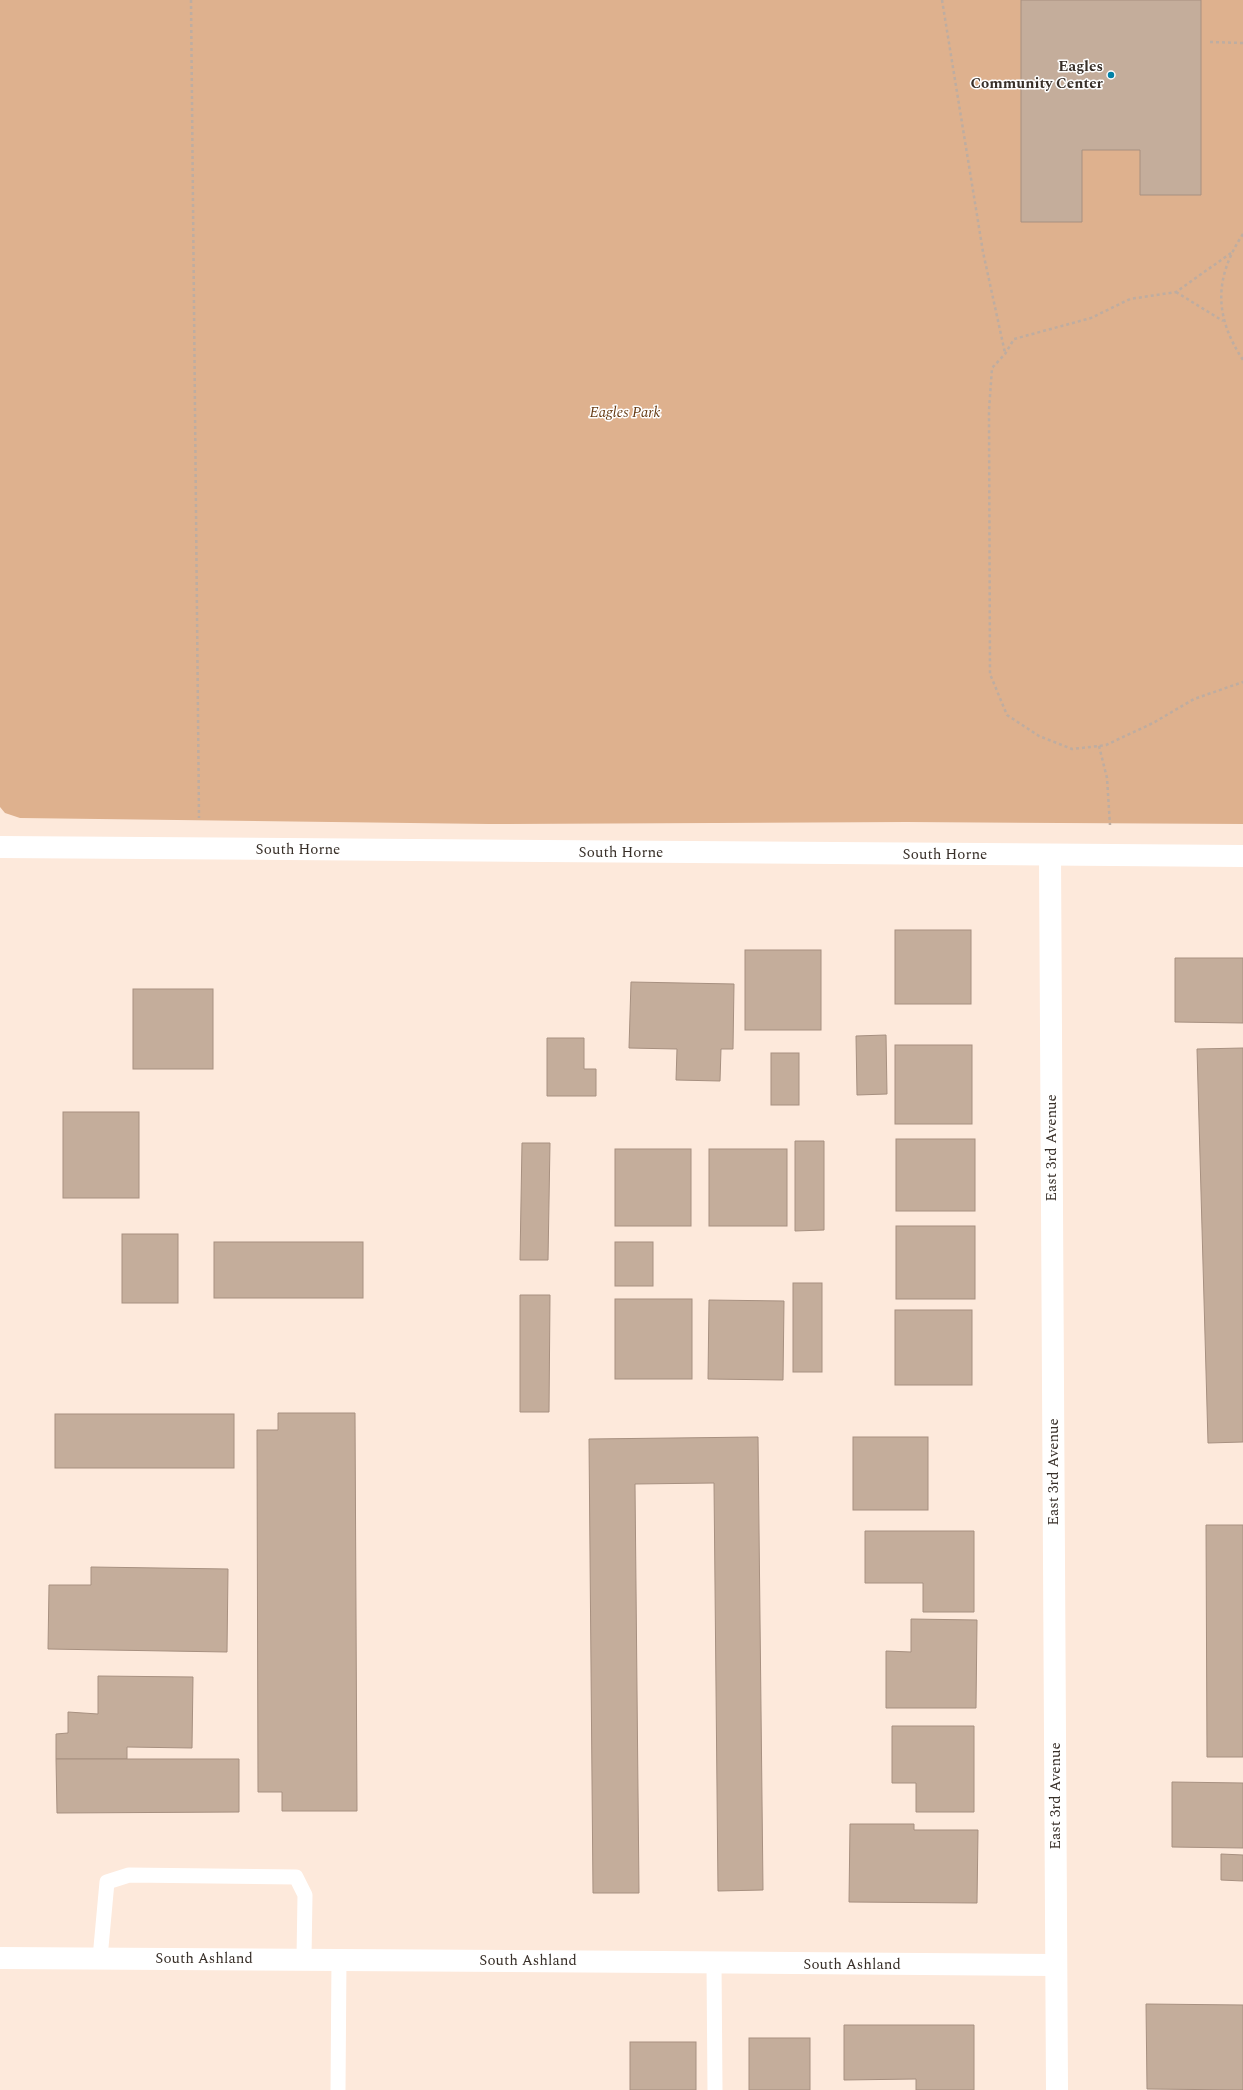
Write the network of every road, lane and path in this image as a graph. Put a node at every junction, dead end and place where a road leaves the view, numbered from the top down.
1 (191, 0) edge
2 (942, 0) edge
3 (1210, 42) dead end
4 (1243, 43) edge
5 (1243, 234) edge
6 (1231, 253) junction
7 (1176, 292) junction
8 (1224, 321) junction
9 (1005, 354) junction
10 (1243, 360) edge
11 (1243, 682) edge
12 (1099, 746) junction
13 (0, 847) edge
14 (199, 848) junction
15 (1050, 855) junction
16 (1111, 855) junction
17 (1243, 856) edge
18 (0, 1958) edge
19 (100, 1958) junction
20 (304, 1958) junction
21 (339, 1958) junction
22 (714, 1963) junction
23 (1056, 1965) junction
24 (338, 2090) edge
25 (715, 2090) edge
26 (1057, 2090) edge

1 - 14 path
2 - 9 path
3 - 4 path
5 - 6 path
6 - 7 path
6 - 8 path
7 - 8 path
7 - 9 path
8 - 10 path
9 - 12 path
11 - 12 path
12 - 16 path
13 - 14 street, South Horne
14 - 15 street, South Horne
15 - 16 street, South Horne
15 - 23 street, East 3rd Avenue
16 - 17 street, South Horne
18 - 19 street, South Ashland
19 - 20 street, South Ashland
19 - 20 lane
20 - 21 street, South Ashland
21 - 22 street, South Ashland
21 - 24 lane
22 - 23 street, South Ashland
22 - 25 lane
23 - 26 street, East 3rd Avenue

